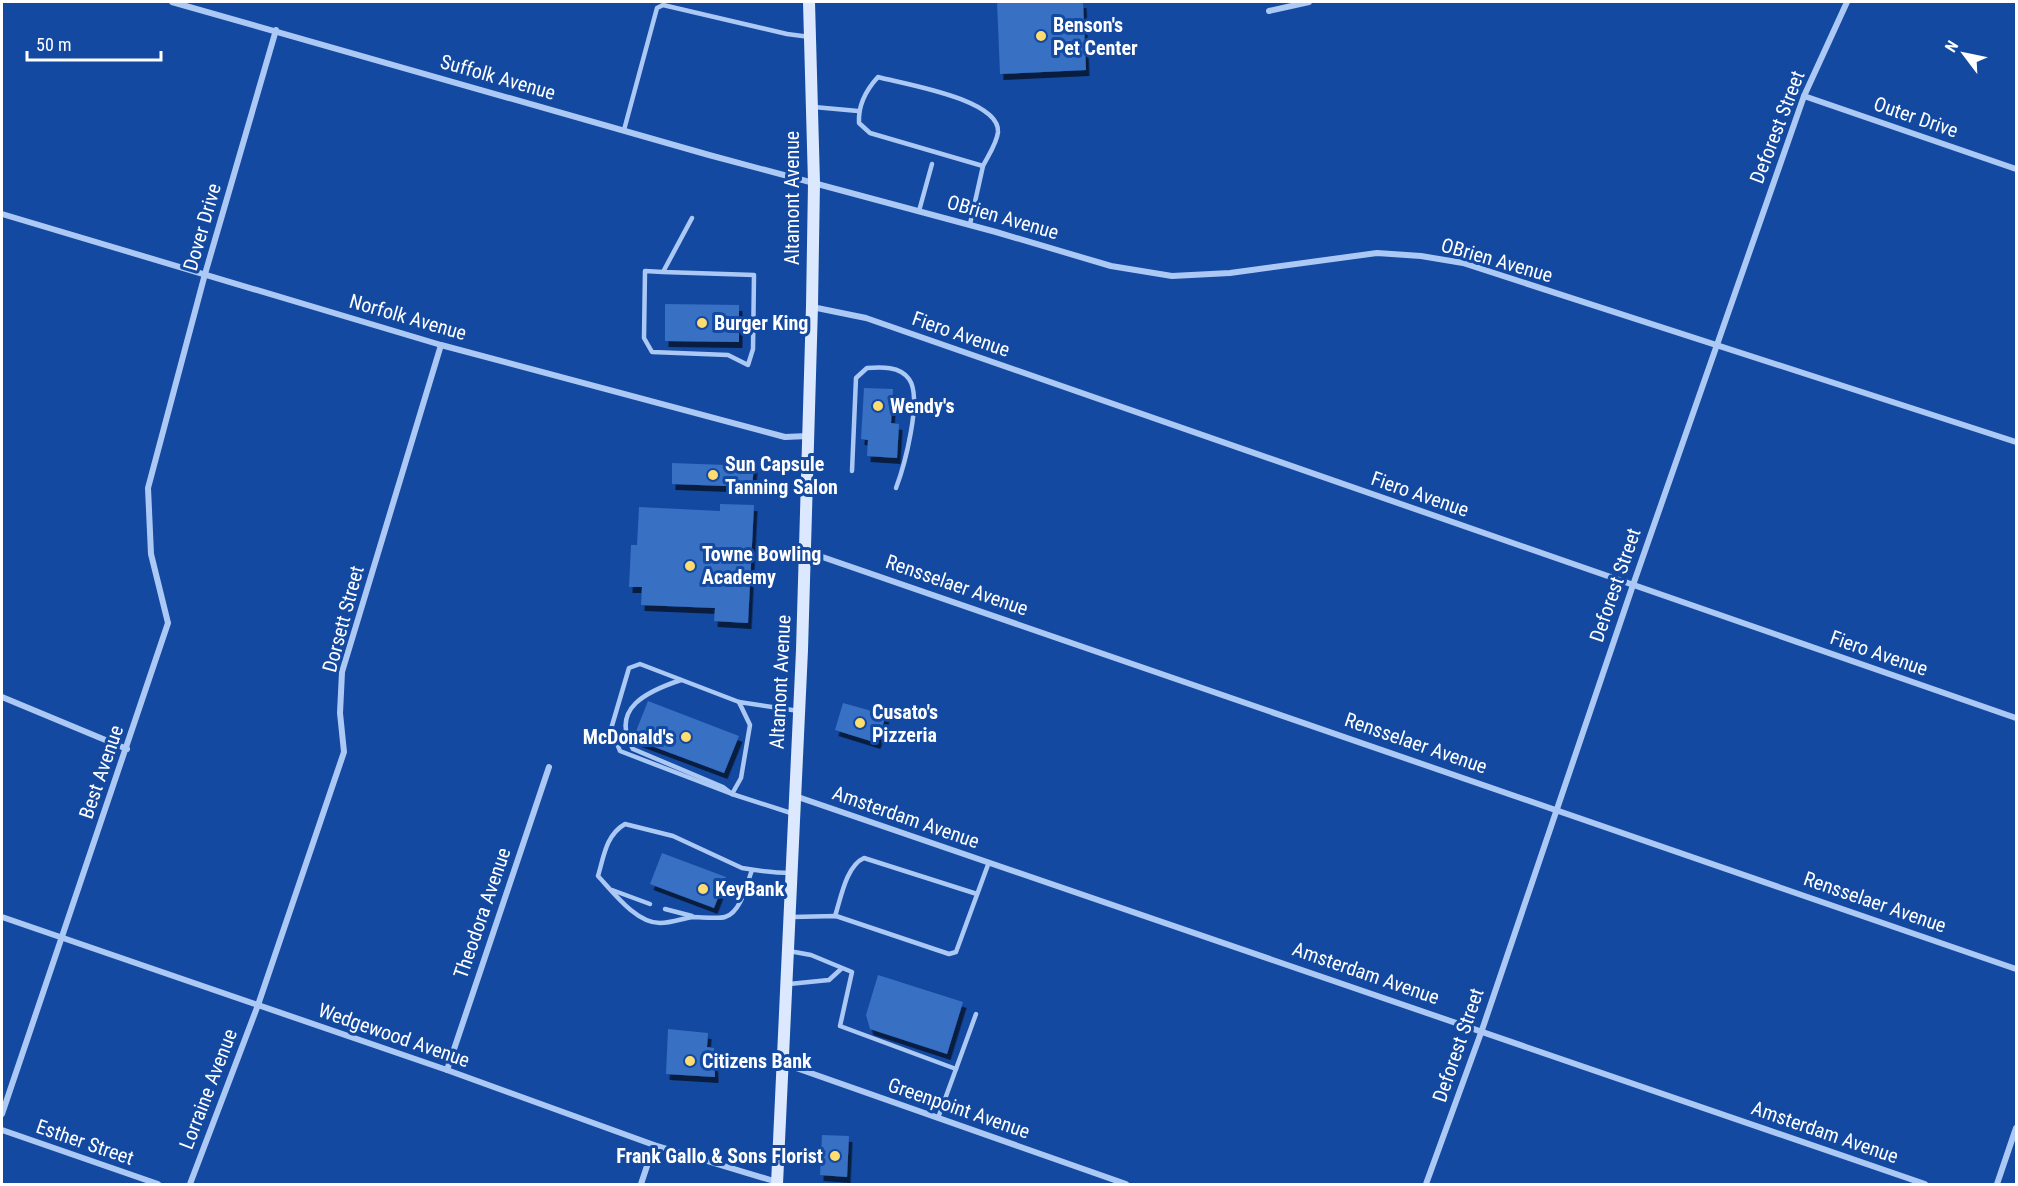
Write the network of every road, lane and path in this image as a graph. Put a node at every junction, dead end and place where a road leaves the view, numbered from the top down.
1 (172, 2) edge
2 (809, 2) edge
3 (1309, 2) edge
4 (1847, 2) edge
5 (1269, 11) dead end
6 (276, 30) junction
7 (810, 37) junction
8 (1804, 96) junction
9 (811, 107) junction
10 (858, 111) junction
11 (624, 130) junction
12 (932, 164) dead end
13 (983, 166) junction
14 (2016, 169) edge
15 (814, 183) junction
16 (920, 211) junction
17 (2, 214) edge
18 (692, 218) dead end
19 (970, 225) junction
20 (663, 272) junction
21 (205, 274) junction
22 (812, 306) junction
23 (441, 345) junction
24 (1716, 345) junction
25 (164, 434) joint
26 (808, 436) junction
27 (2016, 442) edge
28 (852, 471) dead end
29 (897, 488) dead end
30 (805, 550) junction
31 (1633, 585) junction
32 (681, 680) junction
33 (2, 697) edge
34 (739, 702) junction
35 (799, 711) junction
36 (2016, 718) edge
37 (127, 748) junction
38 (549, 767) dead end
39 (732, 794) junction
40 (795, 796) junction
41 (1556, 809) junction
42 (794, 814) junction
43 (989, 862) junction
44 (752, 870) junction
45 (791, 873) junction
46 (610, 889) junction
47 (977, 894) junction
48 (650, 904) dead end
49 (665, 909) dead end
50 (2, 916) edge
51 (835, 916) junction
52 (696, 917) junction
53 (789, 917) junction
54 (61, 937) junction
55 (788, 951) junction
56 (841, 969) junction
57 (2016, 969) edge
58 (786, 984) junction
59 (258, 1005) junction
60 (976, 1014) dead end
61 (1482, 1030) junction
62 (782, 1063) junction
63 (956, 1069) junction
64 (447, 1070) junction
65 (2, 1114) edge
66 (938, 1118) junction
67 (2016, 1128) edge
68 (2, 1130) edge
69 (654, 1145) junction
70 (777, 1183) edge
71 (158, 1185) edge
72 (190, 1185) edge
73 (641, 1185) edge
74 (1126, 1185) edge
75 (1426, 1185) edge
76 (1925, 1185) edge
77 (1997, 1185) edge

1 - 6 street, Suffolk Avenue
2 - 7 main road, Altamont Avenue
3 - 5 street
4 - 8 street, Deforest Street
6 - 11 street, Suffolk Avenue
6 - 21 street, Dover Drive
7 - 9 main road, Altamont Avenue
7 - 11 lane
8 - 14 street, Outer Drive
8 - 24 street, Deforest Street
9 - 10 lane
9 - 15 main road, Altamont Avenue
10 - 13 lane
10 - 13 lane
11 - 15 street, Suffolk Avenue
12 - 16 lane
13 - 19 lane
15 - 16 street, OBrien Avenue
15 - 22 main road, Altamont Avenue
16 - 19 street, OBrien Avenue
17 - 21 street, Norfolk Avenue
18 - 20 lane
19 - 24 street, OBrien Avenue
20 - 20 lane
21 - 23 street, Norfolk Avenue
21 - 25 street, Dover Drive
22 - 26 main road, Altamont Avenue
22 - 31 street, Fiero Avenue
23 - 26 street, Norfolk Avenue
23 - 59 street, Dorsett Street
24 - 27 street, OBrien Avenue
24 - 31 street, Deforest Street
25 - 37 street, Best Avenue
26 - 30 main road, Altamont Avenue
28 - 29 lane
30 - 35 main road, Altamont Avenue
30 - 41 street, Rensselaer Avenue
31 - 36 street, Fiero Avenue
31 - 41 street, Deforest Street
32 - 34 lane
32 - 39 lane
32 - 39 lane
33 - 37 street
34 - 35 lane
34 - 39 lane
35 - 40 main road, Altamont Avenue
37 - 54 street, Best Avenue
38 - 64 street, Theodora Avenue
39 - 42 lane
40 - 42 main road, Altamont Avenue
40 - 43 street, Amsterdam Avenue
41 - 57 street, Rensselaer Avenue
41 - 61 street, Deforest Street
42 - 45 main road, Altamont Avenue
43 - 47 lane
43 - 61 street, Amsterdam Avenue
44 - 45 lane
44 - 46 lane
44 - 52 lane
45 - 53 main road, Altamont Avenue
46 - 48 lane
46 - 52 lane
47 - 51 lane
47 - 51 lane
49 - 52 lane
50 - 54 street, Wedgewood Avenue
51 - 53 lane
53 - 55 main road, Altamont Avenue
54 - 59 street, Wedgewood Avenue
54 - 65 street, Best Avenue
55 - 56 lane
55 - 58 main road, Altamont Avenue
56 - 58 lane
56 - 63 lane
58 - 62 main road, Altamont Avenue
59 - 64 street, Wedgewood Avenue
59 - 72 street, Lorraine Avenue
60 - 63 lane
61 - 75 street, Deforest Street
61 - 76 street, Amsterdam Avenue
62 - 66 street, Greenpoint Avenue
62 - 70 main road, Altamont Avenue
63 - 66 lane
64 - 69 street, Wedgewood Avenue
66 - 74 street, Greenpoint Avenue
67 - 77 street
68 - 71 street, Esther Street
69 - 70 street, Wedgewood Avenue
69 - 73 street

